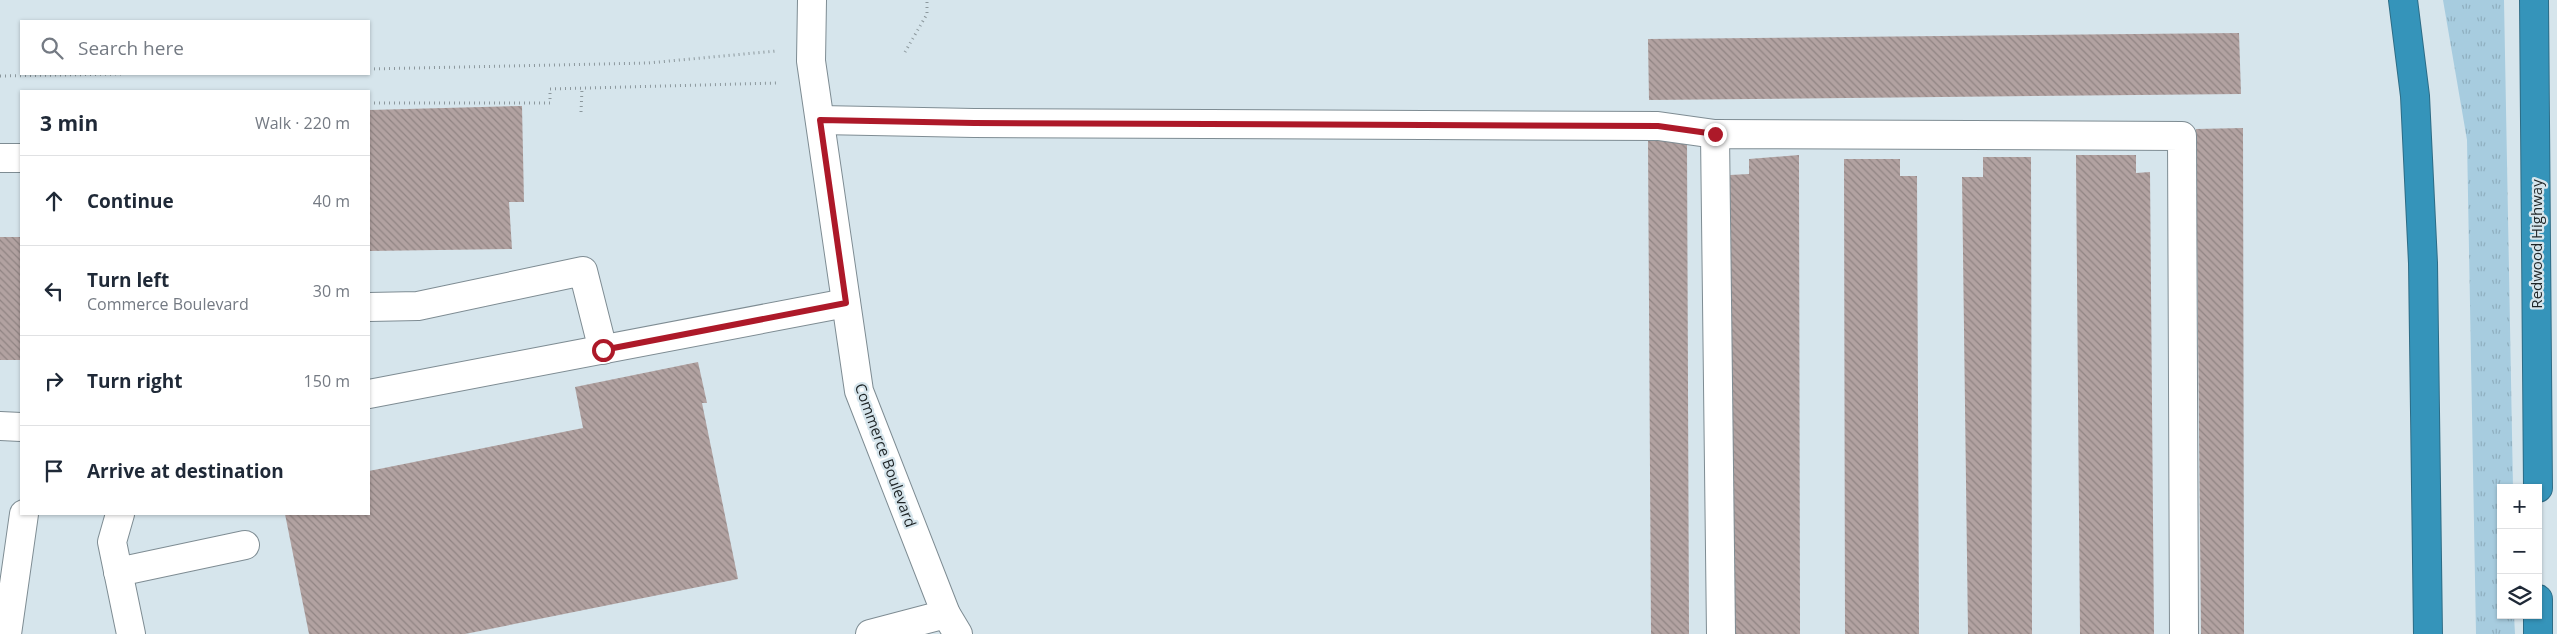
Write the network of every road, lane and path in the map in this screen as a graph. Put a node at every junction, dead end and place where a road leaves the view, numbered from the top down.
1 (812, 0) edge
2 (927, 0) edge
3 (2403, 0) edge
4 (2534, 0) edge
5 (776, 51) dead end
6 (905, 52) dead end
7 (370, 69) edge
8 (61, 75) edge
9 (0, 76) edge
10 (777, 83) dead end
11 (582, 89) junction
12 (370, 104) edge
13 (581, 112) dead end
14 (820, 120) junction
15 (1715, 134) junction
16 (0, 158) edge
17 (20, 158) edge
18 (846, 303) junction
19 (370, 307) edge
20 (603, 350) junction
21 (370, 394) edge
22 (0, 426) edge
23 (20, 427) edge
24 (2538, 484) edge
25 (24, 515) edge
26 (120, 515) edge
27 (245, 546) dead end
28 (118, 572) junction
29 (2538, 619) edge
30 (952, 624) edge
31 (7, 634) edge
32 (131, 634) edge
33 (870, 634) edge
34 (1720, 634) edge
35 (2184, 634) edge
36 (2428, 634) edge
37 (2538, 634) edge

1 - 14 street, Commerce Boulevard
2 - 6 path
3 - 36 highway
4 - 24 highway, Redwood Highway
5 - 7 path
8 - 9 path
10 - 11 path
11 - 12 path
11 - 13 path
14 - 15 street
14 - 18 street, Commerce Boulevard
15 - 34 street
15 - 35 street
16 - 17 street
18 - 20 street
18 - 30 street, Commerce Boulevard
19 - 20 street
20 - 21 street
22 - 23 street
25 - 31 street
26 - 28 street
27 - 28 street
28 - 32 street
29 - 37 highway
30 - 33 street

